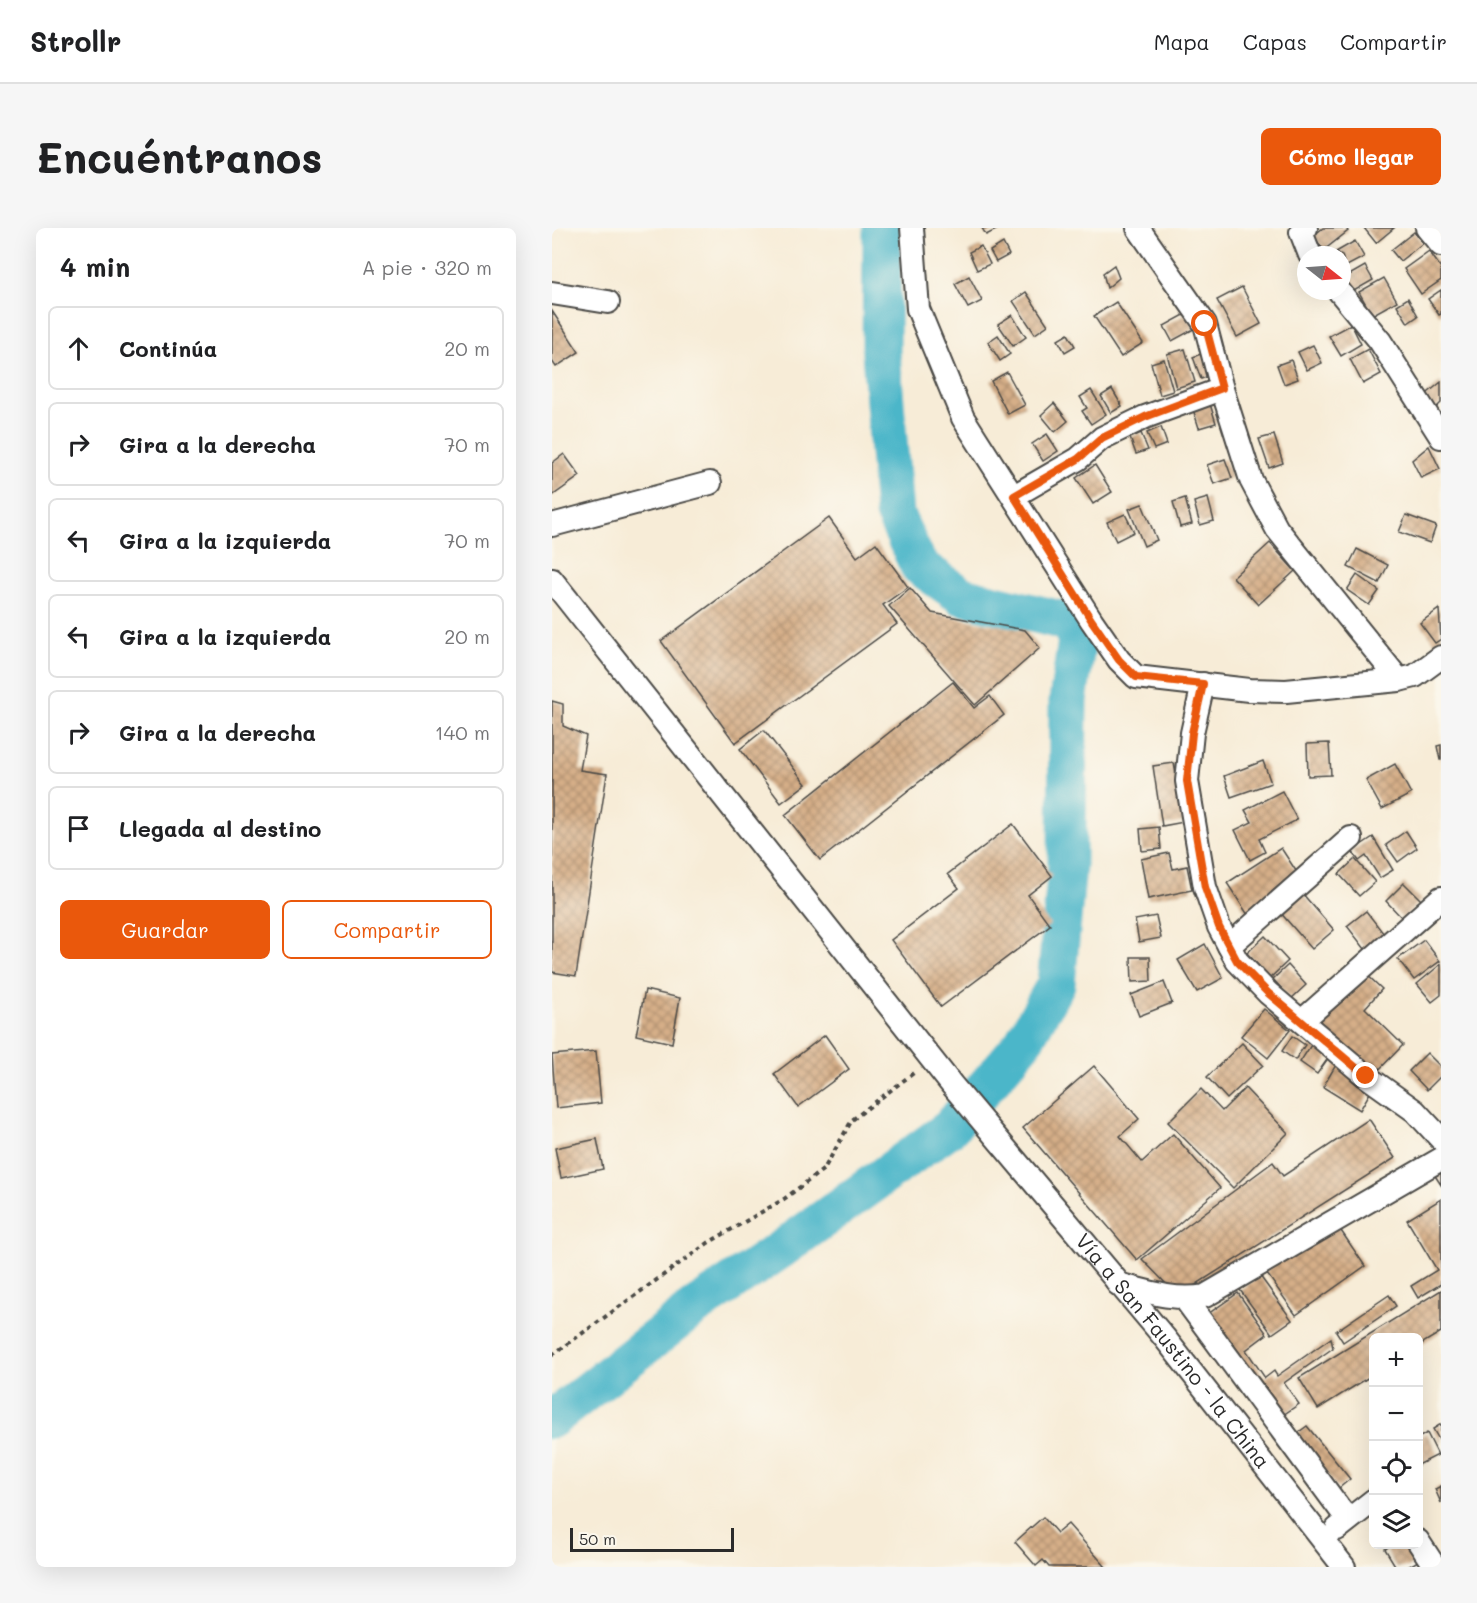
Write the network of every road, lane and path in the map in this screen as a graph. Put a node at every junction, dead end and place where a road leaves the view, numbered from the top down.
1 (912, 228) edge
2 (1138, 228) edge
3 (1306, 228) edge
4 (1428, 228) edge
5 (1441, 245) edge
6 (1306, 246) edge
7 (552, 293) edge
8 (1346, 300) edge
9 (608, 302) dead end
10 (1222, 388) junction
11 (1441, 437) edge
12 (710, 483) dead end
13 (1014, 496) junction
14 (552, 525) edge
15 (552, 580) edge
16 (1441, 657) edge
17 (1399, 680) junction
18 (1203, 684) junction
19 (1351, 838) dead end
20 (1441, 898) edge
21 (1229, 946) junction
22 (1303, 1020) junction
23 (932, 1059) junction
24 (1441, 1139) edge
25 (1441, 1159) edge
26 (1118, 1284) junction
27 (1185, 1299) junction
28 (552, 1355) edge
29 (1369, 1504) edge
30 (1348, 1520) junction
31 (1324, 1540) junction
32 (1423, 1548) edge
33 (1344, 1567) edge
34 (1435, 1567) edge

1 - 13 street
2 - 10 street
3 - 6 street
4 - 5 street
7 - 9 street
8 - 11 street
10 - 13 street
10 - 17 street
12 - 14 street
13 - 18 street
15 - 23 street, Vía a San Faustino - la China
16 - 17 street
17 - 18 street
18 - 21 street
19 - 21 street
20 - 22 street
21 - 22 street
22 - 24 street
23 - 26 street, Vía a San Faustino - la China
23 - 28 path
25 - 27 street
26 - 27 street
26 - 31 street, Vía a San Faustino - la China
27 - 30 street
29 - 30 street
30 - 31 street
31 - 33 street, Vía a San Faustino - la China
32 - 34 street

